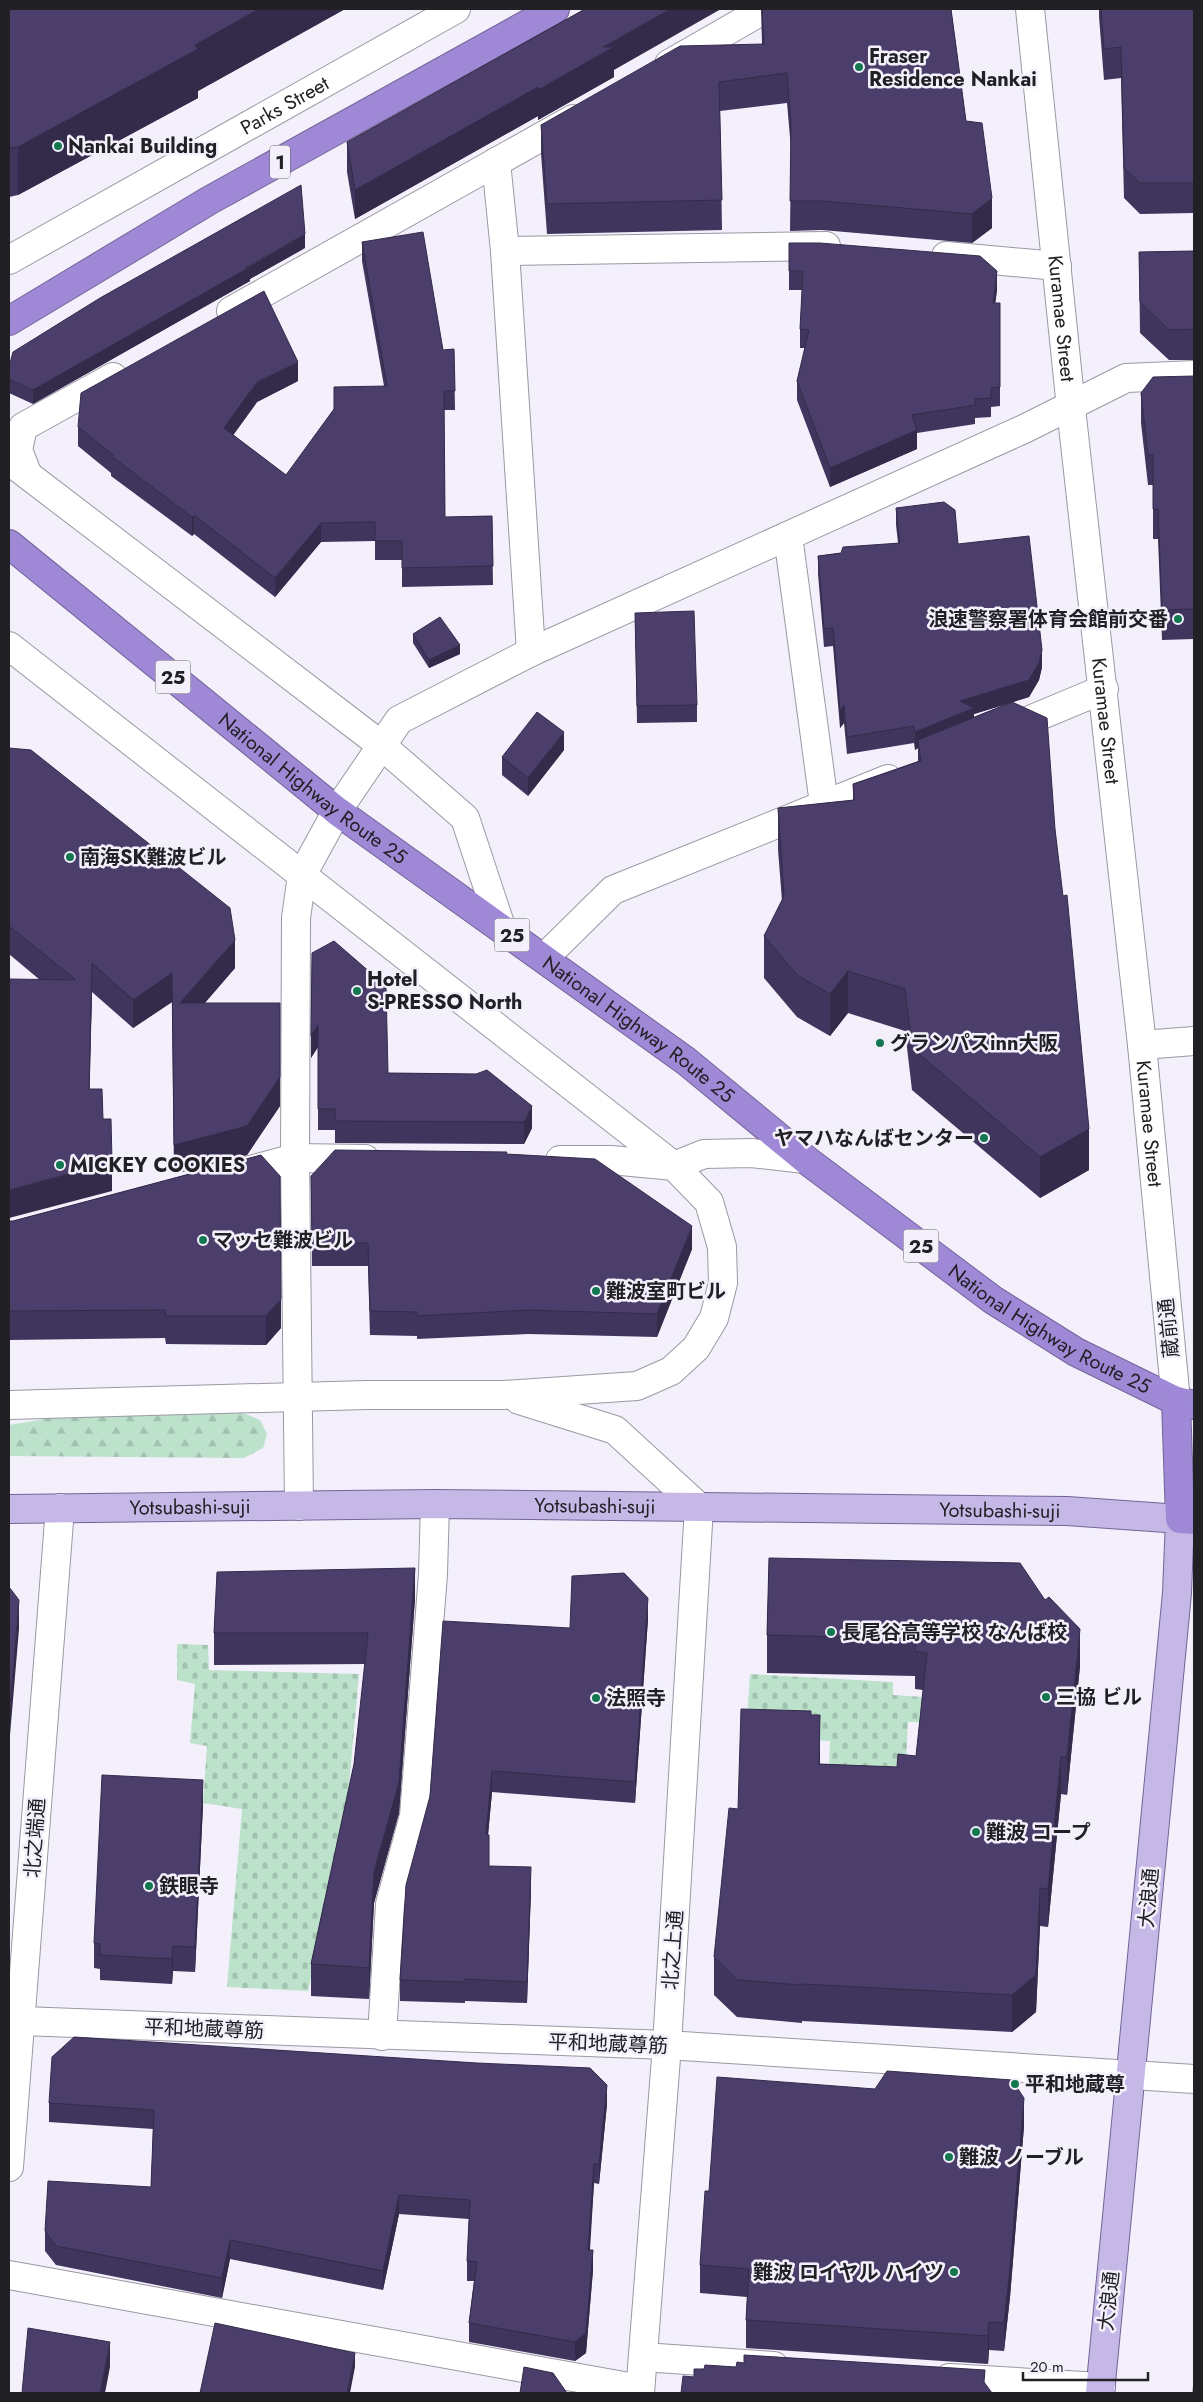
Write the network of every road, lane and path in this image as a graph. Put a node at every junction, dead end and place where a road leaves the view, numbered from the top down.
1 (456, 9) edge
2 (555, 9) edge
3 (765, 9) edge
4 (1030, 9) edge
5 (644, 78) edge
6 (592, 108) edge
7 (496, 162) junction
8 (851, 248) edge
9 (505, 251) junction
10 (920, 254) edge
11 (9, 260) edge
12 (1057, 266) junction
13 (9, 321) edge
14 (212, 321) edge
15 (135, 364) edge
16 (1194, 375) edge
17 (1071, 408) junction
18 (18, 467) edge
19 (788, 536) junction
20 (9, 544) edge
21 (9, 646) edge
22 (531, 652) junction
23 (1104, 690) junction
24 (981, 741) edge
25 (381, 745) junction
26 (907, 771) edge
27 (824, 804) junction
28 (337, 811) junction
29 (302, 875) junction
30 (501, 927) junction
31 (544, 958) junction
32 (1194, 1041) edge
33 (1142, 1045) junction
34 (295, 1158) junction
35 (394, 1159) edge
36 (805, 1159) junction
37 (532, 1160) edge
38 (674, 1166) junction
39 (209, 1181) edge
40 (503, 1395) junction
41 (298, 1398) junction
42 (1185, 1403) edge
43 (9, 1405) edge
44 (435, 1504) junction
45 (299, 1506) junction
46 (699, 1507) junction
47 (60, 1508) junction
48 (9, 1509) edge
49 (1187, 1519) edge
50 (22, 2021) junction
51 (382, 2036) junction
52 (667, 2046) junction
53 (1132, 2076) junction
54 (1194, 2079) edge
55 (9, 2167) edge
56 (9, 2275) edge
57 (643, 2357) junction
58 (799, 2367) edge
59 (925, 2376) edge
60 (1100, 2390) edge
61 (640, 2391) edge

1 - 11 street, Parks Street
2 - 13 highway, 1
3 - 5 street
4 - 12 street, Kuramae Street
6 - 7 street
7 - 9 street
7 - 14 street
8 - 9 street
9 - 22 street
10 - 12 street
12 - 17 street, Kuramae Street
15 - 18 street
16 - 17 street
17 - 19 street
17 - 23 street, Kuramae Street
18 - 25 street
19 - 22 street
19 - 27 street
20 - 28 highway, National Highway Route 25 / 25
21 - 29 street
22 - 25 street
23 - 24 street
23 - 33 street, Kuramae Street
25 - 28 street
25 - 30 street
26 - 27 street
27 - 31 street
28 - 29 street
28 - 30 highway, National Highway Route 25 / 25
29 - 34 street
29 - 38 street
30 - 31 highway, National Highway Route 25 / 25
31 - 36 highway, National Highway Route 25 / 25
32 - 33 street
33 - 42 street, 蔵前通
34 - 35 street
34 - 39 street
34 - 41 street
36 - 38 street
36 - 42 highway, National Highway Route 25 / 25
37 - 38 street
38 - 40 street
40 - 41 street
40 - 46 street
41 - 43 street
41 - 45 street
42 - 49 highway, 大浪通
44 - 45 main road, Yotsubashi-suji
44 - 46 main road, Yotsubashi-suji
44 - 51 street
45 - 47 main road, Yotsubashi-suji
46 - 49 main road, Yotsubashi-suji
46 - 52 street, 北之上通
47 - 48 main road, Yotsubashi-suji
47 - 50 street, 北之端通
49 - 53 main road, 大浪通
50 - 51 street, 平和地蔵尊筋
50 - 55 street, 北之端通
51 - 52 street, 平和地蔵尊筋
52 - 53 street, 平和地蔵尊筋
52 - 57 street, 北之上通
53 - 54 street, 平和地蔵尊筋
53 - 60 main road, 大浪通
56 - 61 street
57 - 58 street
57 - 61 street, 北之上通
59 - 60 street

